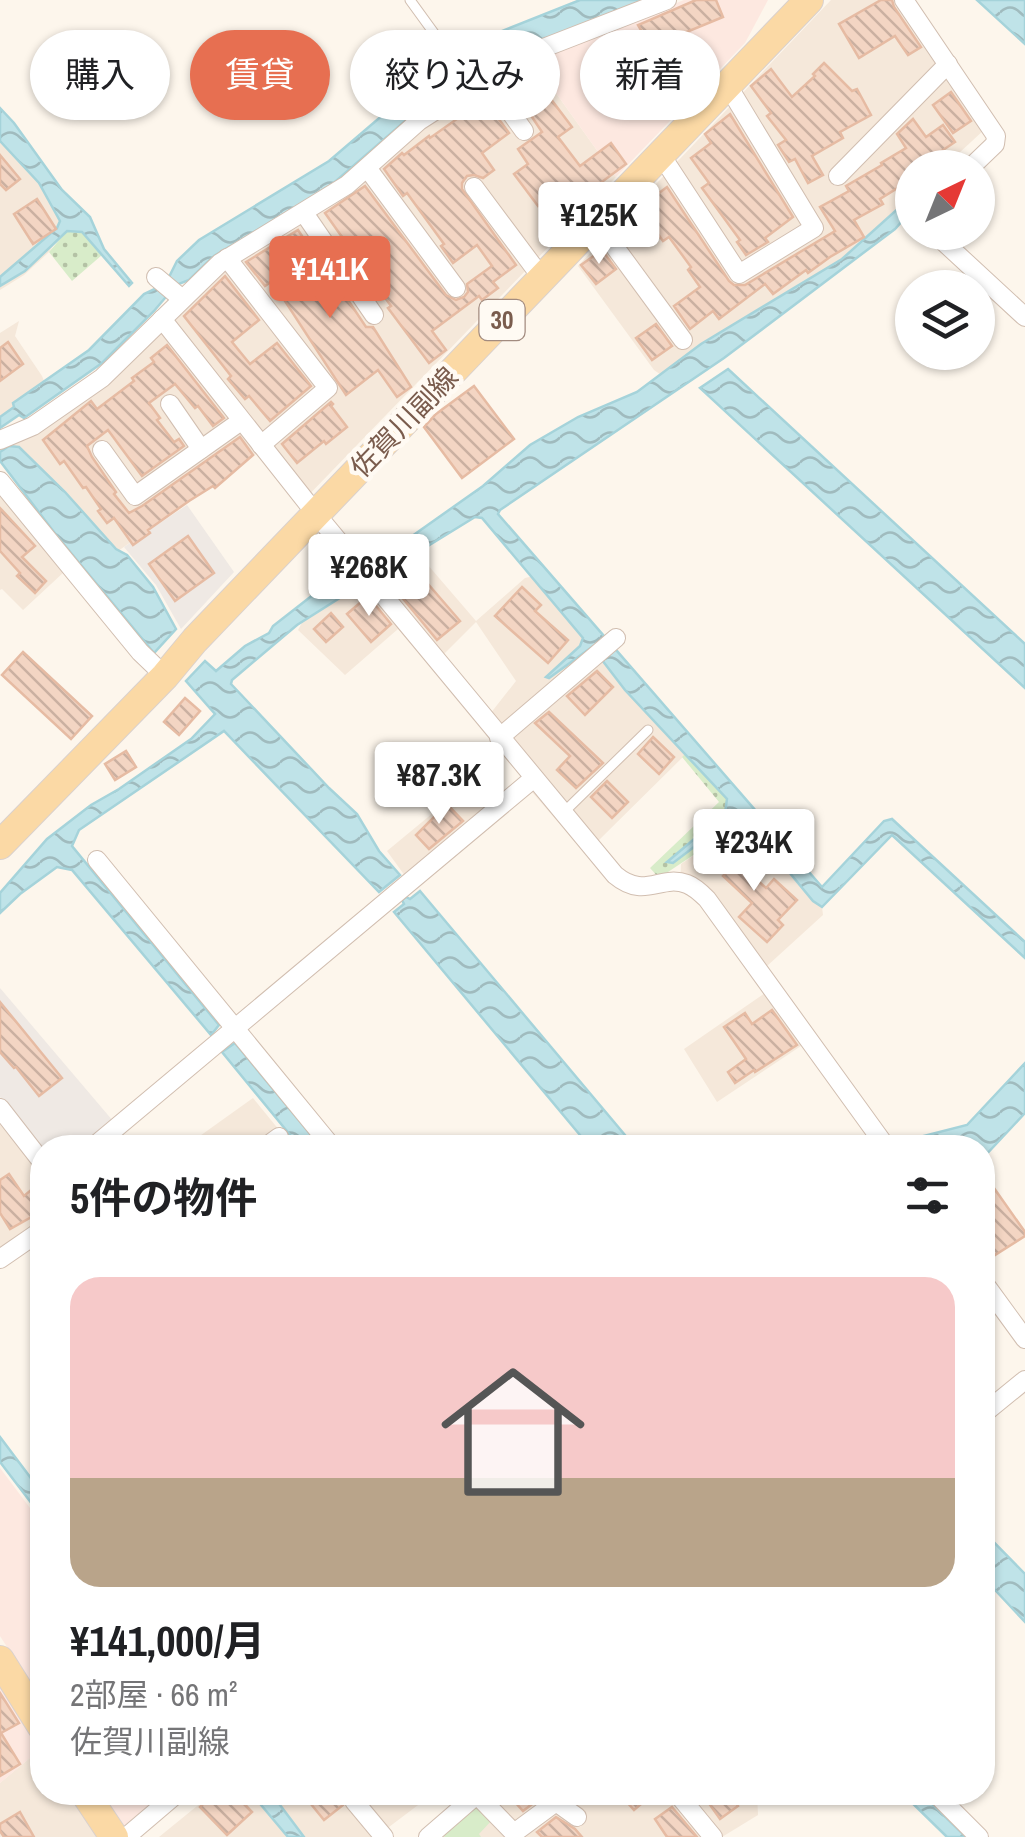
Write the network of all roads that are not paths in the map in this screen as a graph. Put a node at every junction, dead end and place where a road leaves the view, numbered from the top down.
1 (410, 0) edge
2 (667, 0) edge
3 (810, 0) edge
4 (904, 0) edge
5 (432, 30) edge
6 (560, 42) edge
7 (948, 64) junction
8 (728, 86) junction
9 (421, 120) edge
10 (517, 120) edge
11 (524, 130) dead end
12 (989, 150) edge
13 (661, 155) junction
14 (368, 168) junction
15 (838, 176) dead end
16 (474, 187) dead end
17 (304, 213) junction
18 (594, 224) junction
19 (952, 250) edge
20 (227, 258) junction
21 (156, 277) dead end
22 (542, 278) junction
23 (456, 288) dead end
24 (178, 296) junction
25 (374, 315) dead end
26 (1025, 317) edge
27 (162, 319) junction
28 (684, 340) dead end
29 (170, 404) dead end
30 (242, 420) junction
31 (0, 440) edge
32 (261, 445) junction
33 (201, 449) junction
34 (102, 450) dead end
35 (0, 481) edge
36 (316, 514) junction
37 (613, 641) dead end
38 (165, 676) junction
39 (648, 730) dead end
40 (499, 738) junction
41 (534, 778) junction
42 (563, 813) junction
43 (0, 845) edge
44 (98, 860) dead end
45 (234, 1028) junction
46 (0, 1108) edge
47 (107, 1135) edge
48 (321, 1135) edge
49 (878, 1135) edge
50 (30, 1147) edge
51 (30, 1238) edge
52 (0, 1259) edge
53 (995, 1298) edge
54 (1025, 1340) edge
55 (1025, 1380) edge
56 (995, 1404) edge
57 (0, 1660) edge
58 (30, 1708) edge
59 (93, 1805) edge
60 (164, 1805) edge
61 (357, 1805) edge
62 (466, 1805) edge
63 (489, 1805) edge
64 (552, 1805) edge
65 (560, 1805) edge
66 (686, 1805) edge
67 (947, 1805) edge
68 (577, 1817) dead end
69 (114, 1837) edge
70 (126, 1837) edge
71 (384, 1837) edge
72 (428, 1837) edge
73 (712, 1837) edge
74 (979, 1837) edge

1 - 5 lane
2 - 6 street
3 - 8 main road, 佐賀川副線 / 30
4 - 7 street
7 - 12 street
7 - 15 street
8 - 13 main road, 佐賀川副線 / 30
8 - 13 street
9 - 14 street
10 - 11 street
13 - 18 main road, 佐賀川副線 / 30
14 - 17 street
14 - 23 street
16 - 22 street
17 - 20 street
17 - 25 street
18 - 22 main road, 佐賀川副線 / 30
18 - 28 street
19 - 26 street
20 - 24 street
20 - 32 street
21 - 24 street
22 - 36 main road, 佐賀川副線 / 30
24 - 27 street
27 - 30 street
27 - 31 street
29 - 33 street
30 - 32 street
30 - 33 street
32 - 36 street
33 - 34 street
35 - 38 street
36 - 38 main road, 佐賀川副線 / 30
36 - 40 street
37 - 40 street
38 - 43 main road, 佐賀川副線 / 30
39 - 42 lane
40 - 41 street
41 - 42 street
41 - 45 street
42 - 49 street
44 - 45 street
45 - 47 street
45 - 48 street
46 - 50 street
51 - 52 street
53 - 54 street
55 - 56 street
57 - 58 main road
59 - 69 main road
60 - 70 street
61 - 71 street
62 - 72 street
63 - 64 street
65 - 68 street
66 - 73 street
67 - 74 street

